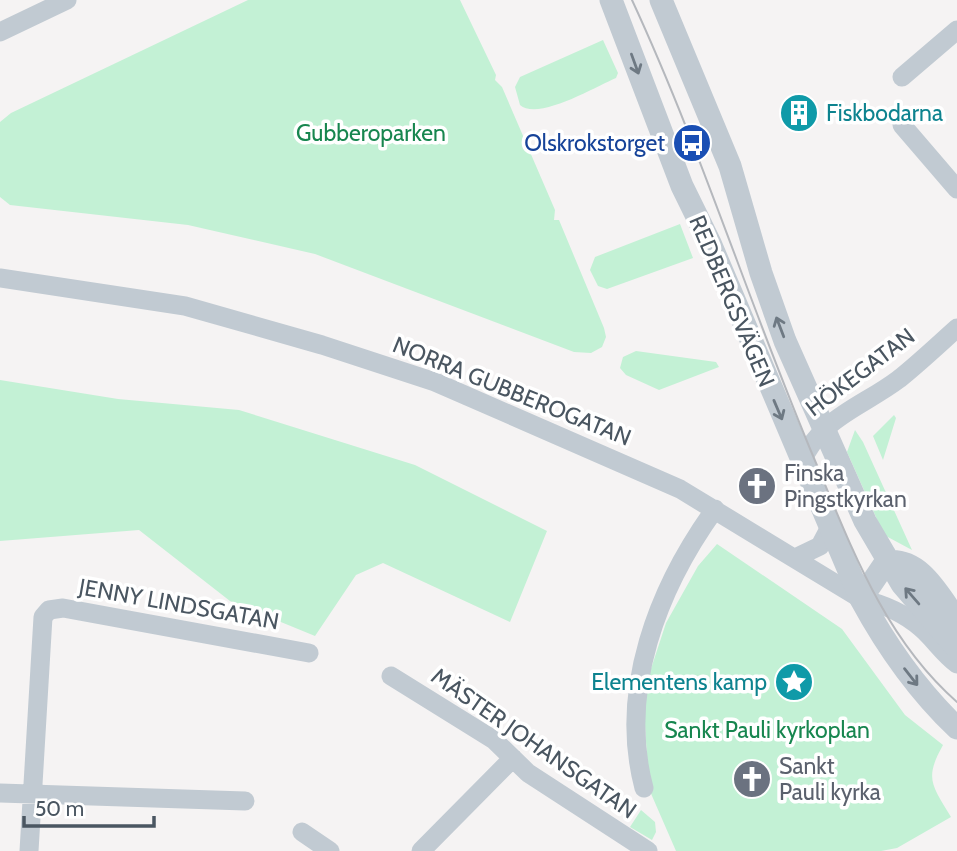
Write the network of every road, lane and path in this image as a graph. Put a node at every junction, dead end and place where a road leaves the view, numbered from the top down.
1 (67, 0) edge
2 (611, 0) edge
3 (661, 0) edge
4 (957, 30) edge
5 (0, 32) edge
6 (902, 77) dead end
7 (902, 125) dead end
8 (957, 190) edge
9 (0, 278) edge
10 (957, 328) edge
11 (824, 427) junction
12 (801, 463) junction
13 (715, 509) junction
14 (830, 529) junction
15 (794, 558) junction
16 (886, 562) junction
17 (861, 599) junction
18 (957, 620) edge
19 (957, 648) edge
20 (309, 653) dead end
21 (957, 664) edge
22 (391, 676) dead end
23 (957, 728) edge
24 (513, 758) junction
25 (644, 788) dead end
26 (0, 793) edge
27 (33, 793) junction
28 (245, 801) dead end
29 (302, 832) dead end
30 (29, 851) edge
31 (330, 851) edge
32 (421, 851) edge
33 (648, 851) edge

1 - 5 street
2 -> 12 street, REDBERGSVÄGEN
11 -> 3 street, REDBERGSVÄGEN
4 - 6 street
7 - 8 street
9 - 13 street, NORRA GUBBEROGATAN
10 - 11 street, HÖKEGATAN
11 - 12 street, HÖKEGATAN
11 - 16 street, REDBERGSVÄGEN
12 - 14 street, REDBERGSVÄGEN
13 - 15 street, NORRA GUBBEROGATAN
13 - 25 street
14 - 15 street
14 - 17 street, REDBERGSVÄGEN
15 - 17 street, NORRA GUBBEROGATAN
16 - 17 street
16 - 18 street
19 -> 16 street, REDBERGSVÄGEN
17 - 21 street, NORRA GUBBEROGATAN
17 -> 23 street, REDBERGSVÄGEN
20 - 27 street, JENNY LINDSGATAN
22 - 24 street, MÄSTER JOHANSGATAN
24 - 32 street
24 - 33 street, MÄSTER JOHANSGATAN
26 - 27 street
27 - 28 street
27 - 30 street
29 - 31 street

